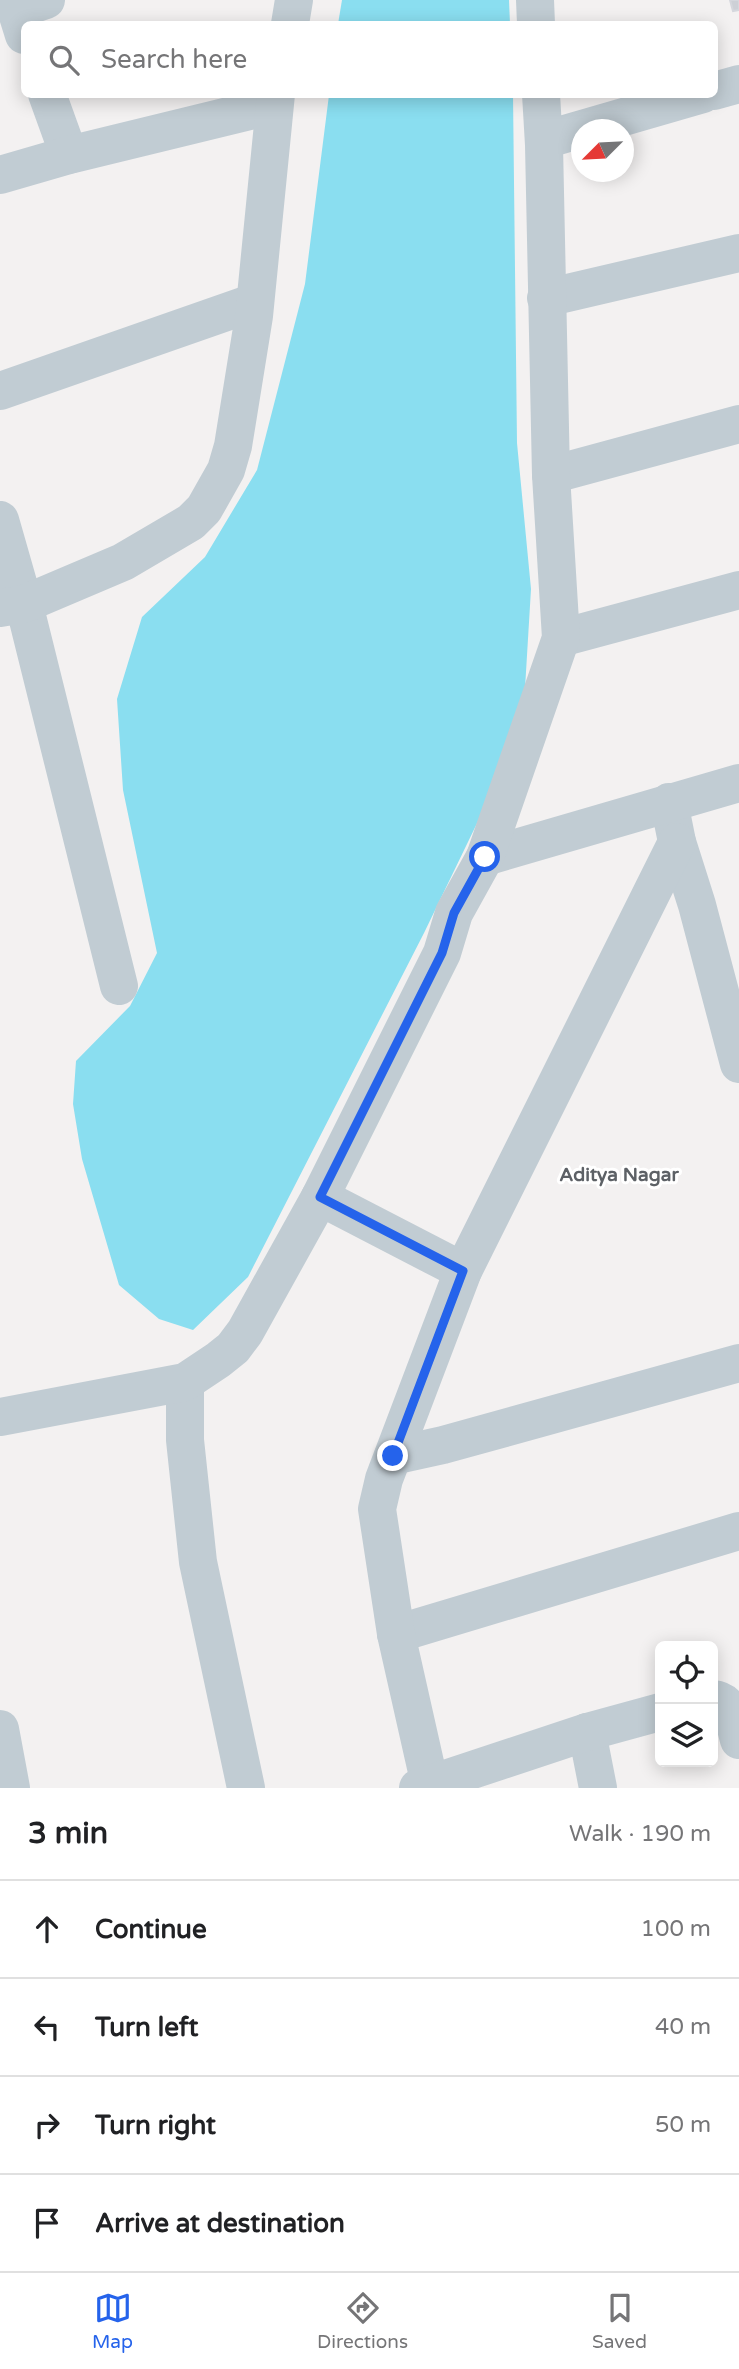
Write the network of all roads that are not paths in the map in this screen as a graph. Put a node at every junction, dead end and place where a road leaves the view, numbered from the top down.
1 (294, 0) edge
2 (535, 0) edge
3 (290, 21) edge
4 (536, 21) edge
5 (739, 84) edge
6 (718, 90) edge
7 (48, 98) edge
8 (541, 98) edge
9 (689, 98) edge
10 (275, 100) edge
11 (544, 140) junction
12 (69, 155) junction
13 (0, 175) edge
14 (739, 253) edge
15 (546, 298) junction
16 (255, 303) junction
17 (0, 391) edge
18 (739, 424) edge
19 (551, 475) junction
20 (0, 520) edge
21 (739, 590) edge
22 (12, 606) edge
23 (561, 638) junction
24 (739, 783) edge
25 (669, 802) junction
26 (677, 842) junction
27 (485, 857) junction
28 (119, 986) dead end
29 (739, 1065) edge
30 (320, 1197) junction
31 (463, 1271) junction
32 (739, 1363) edge
33 (185, 1382) junction
34 (0, 1417) edge
35 (393, 1456) junction
36 (739, 1531) edge
37 (396, 1634) junction
38 (718, 1700) edge
39 (655, 1713) edge
40 (0, 1728) edge
41 (587, 1732) junction
42 (739, 1740) edge
43 (424, 1786) edge
44 (11, 1788) edge
45 (246, 1788) edge
46 (598, 1788) edge

1 - 3 street
2 - 4 street
5 - 6 street
7 - 12 street
8 - 11 street
9 - 11 street
10 - 12 street
10 - 16 street
11 - 15 street
12 - 13 street
14 - 15 street
15 - 19 street
16 - 17 street
16 - 22 street
18 - 19 street
19 - 23 street
20 - 22 street
21 - 23 street
22 - 28 street
23 - 27 street
24 - 25 street
25 - 26 street
25 - 27 street
26 - 29 street
26 - 31 street
27 - 30 street
30 - 31 street
30 - 33 street
31 - 35 street
32 - 35 street
33 - 34 street
33 - 45 street
35 - 37 street
36 - 37 street
37 - 43 street
38 - 42 street
39 - 41 street
40 - 44 street
41 - 43 street
41 - 46 street

